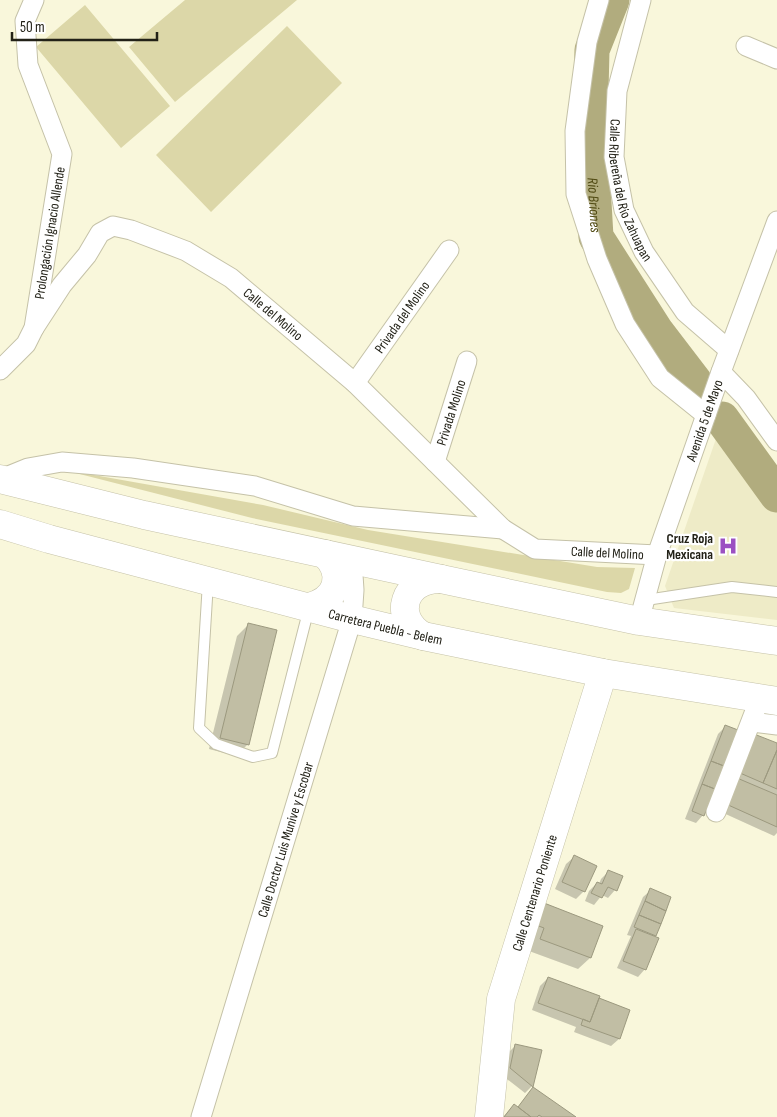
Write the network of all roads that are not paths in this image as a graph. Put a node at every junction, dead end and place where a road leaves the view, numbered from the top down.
1 (34, 0) edge
2 (599, 0) edge
3 (641, 0) edge
4 (746, 46) dead end
5 (777, 59) edge
6 (777, 221) edge
7 (449, 250) dead end
8 (34, 328) junction
9 (729, 350) junction
10 (467, 361) dead end
11 (0, 370) edge
12 (721, 372) junction
13 (355, 383) junction
14 (706, 415) junction
15 (777, 441) edge
16 (435, 462) junction
17 (0, 485) edge
18 (0, 524) edge
19 (503, 529) junction
20 (0, 537) edge
21 (49, 539) junction
22 (325, 554) junction
23 (657, 555) junction
24 (352, 560) junction
25 (441, 579) junction
26 (208, 581) junction
27 (777, 592) edge
28 (309, 608) junction
29 (642, 610) junction
30 (352, 619) junction
31 (423, 636) junction
32 (777, 641) edge
33 (602, 673) junction
34 (763, 707) edge
35 (777, 725) edge
36 (716, 812) dead end
37 (201, 1117) edge
38 (489, 1117) edge

1 - 8 street, Prolongación Ignacio Allende
2 - 14 street
3 - 9 street, Calle Ribereña del Río Zahuapan
4 - 5 street
6 - 9 street, Avenida 5 de Mayo
7 - 13 street, Privada del Molino
8 - 11 street, Prolongación Ignacio Allende
8 - 13 street, Calle del Molino
9 - 12 street, Avenida 5 de Mayo
10 - 16 street, Privada Molino
12 - 14 street, Avenida 5 de Mayo
12 - 15 street
13 - 16 street, Calle del Molino
14 - 23 street, Avenida 5 de Mayo
16 - 19 street, Calle del Molino
17 - 19 street, Calle del Molino
17 - 22 main road
18 - 21 main road, Carretera Puebla - Belem
19 - 23 street, Calle del Molino
20 - 21 main road
21 - 26 main road, Carretera Puebla - Belem
22 - 24 main road
22 - 28 main road
23 - 29 street, Avenida 5 de Mayo
24 - 25 main road
24 - 30 street, Calle Doctor Luis Munive y Escobar
25 - 29 main road
25 - 31 main road
26 - 28 main road, Carretera Puebla - Belem
26 - 28 lane
27 - 29 lane
28 - 30 main road, Carretera Puebla - Belem
29 - 32 main road
30 - 31 main road, Carretera Puebla - Belem
30 - 37 street, Calle Doctor Luis Munive y Escobar
31 - 33 main road, Carretera Puebla - Belem
33 - 34 main road, Carretera Puebla - Belem
33 - 38 main road, Calle Centenario Poniente
34 - 35 street
34 - 36 street

